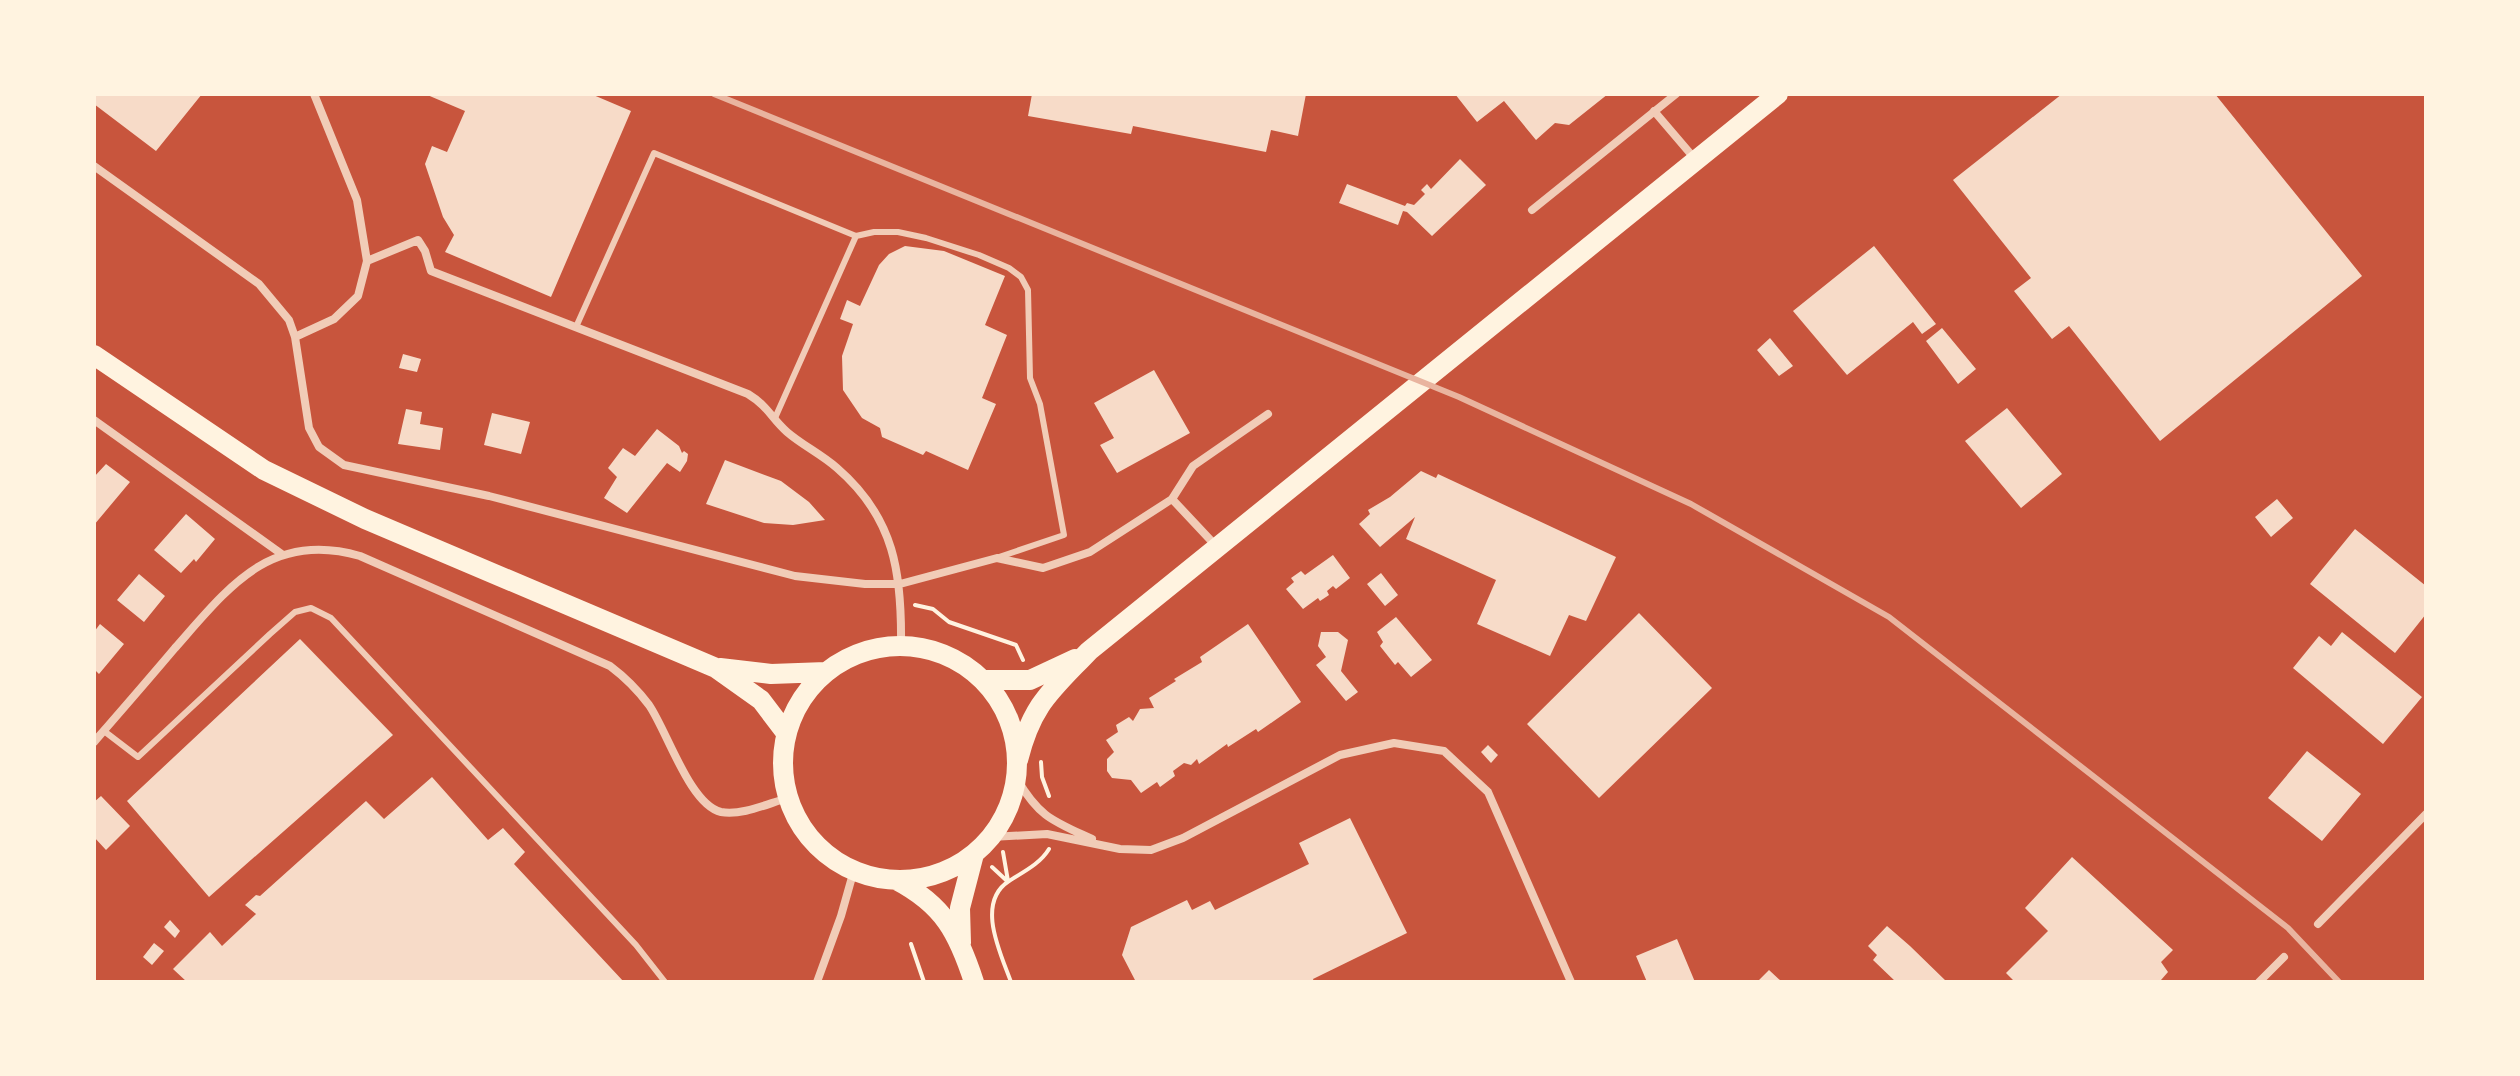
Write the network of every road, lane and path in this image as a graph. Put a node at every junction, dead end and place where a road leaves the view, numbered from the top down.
1 (314, 94) edge
2 (1676, 94) edge
3 (1778, 94) edge
4 (1654, 111) junction
5 (1696, 160) junction
6 (94, 166) edge
7 (1532, 210) dead end
8 (856, 236) junction
9 (367, 261) junction
10 (576, 327) junction
11 (295, 337) junction
12 (94, 355) edge
13 (1268, 414) dead end
14 (775, 418) junction
15 (94, 420) edge
16 (1172, 499) junction
17 (1217, 547) junction
18 (283, 555) junction
19 (997, 558) junction
20 (900, 584) junction
21 (901, 646) junction
22 (1089, 651) junction
23 (716, 668) junction
24 (826, 672) junction
25 (983, 680) junction
26 (104, 731) junction
27 (786, 733) junction
28 (94, 742) edge
29 (1017, 769) junction
30 (788, 798) junction
31 (2426, 814) edge
32 (996, 837) junction
33 (1107, 846) junction
34 (974, 854) junction
35 (854, 870) junction
36 (896, 880) junction
37 (2318, 924) dead end
38 (961, 943) junction
39 (911, 944) dead end
40 (2284, 957) dead end
41 (665, 982) edge
42 (817, 982) edge
43 (924, 982) edge
44 (974, 982) edge
45 (1011, 982) edge
46 (1571, 982) edge
47 (2259, 982) edge

1 - 9 street
2 - 4 street
3 - 5 main road
4 - 5 street
4 - 7 street
5 - 17 main road
6 - 11 street
8 - 10 lane
8 - 14 lane
8 - 19 lane
9 - 10 street
9 - 11 street
10 - 14 street
11 - 20 street
12 - 23 main road
13 - 16 street
14 - 20 street
15 - 18 street
16 - 17 street
16 - 19 street
17 - 22 main road
18 - 26 street
18 - 30 street
19 - 20 street
20 - 21 street
21 - 24 main road
21 - 25 main road
22 - 25 main road
22 - 29 main road
23 - 24 main road
23 - 27 main road
24 - 27 main road
25 - 29 main road
26 - 28 street
26 - 41 lane
27 - 30 main road
29 - 32 main road
29 - 33 street
30 - 35 main road
31 - 37 street
32 - 33 street
32 - 34 main road
32 - 45 path
33 - 46 street
34 - 36 main road
34 - 38 main road
35 - 36 main road
35 - 42 street
36 - 38 main road
38 - 44 main road
39 - 43 path
40 - 47 street

